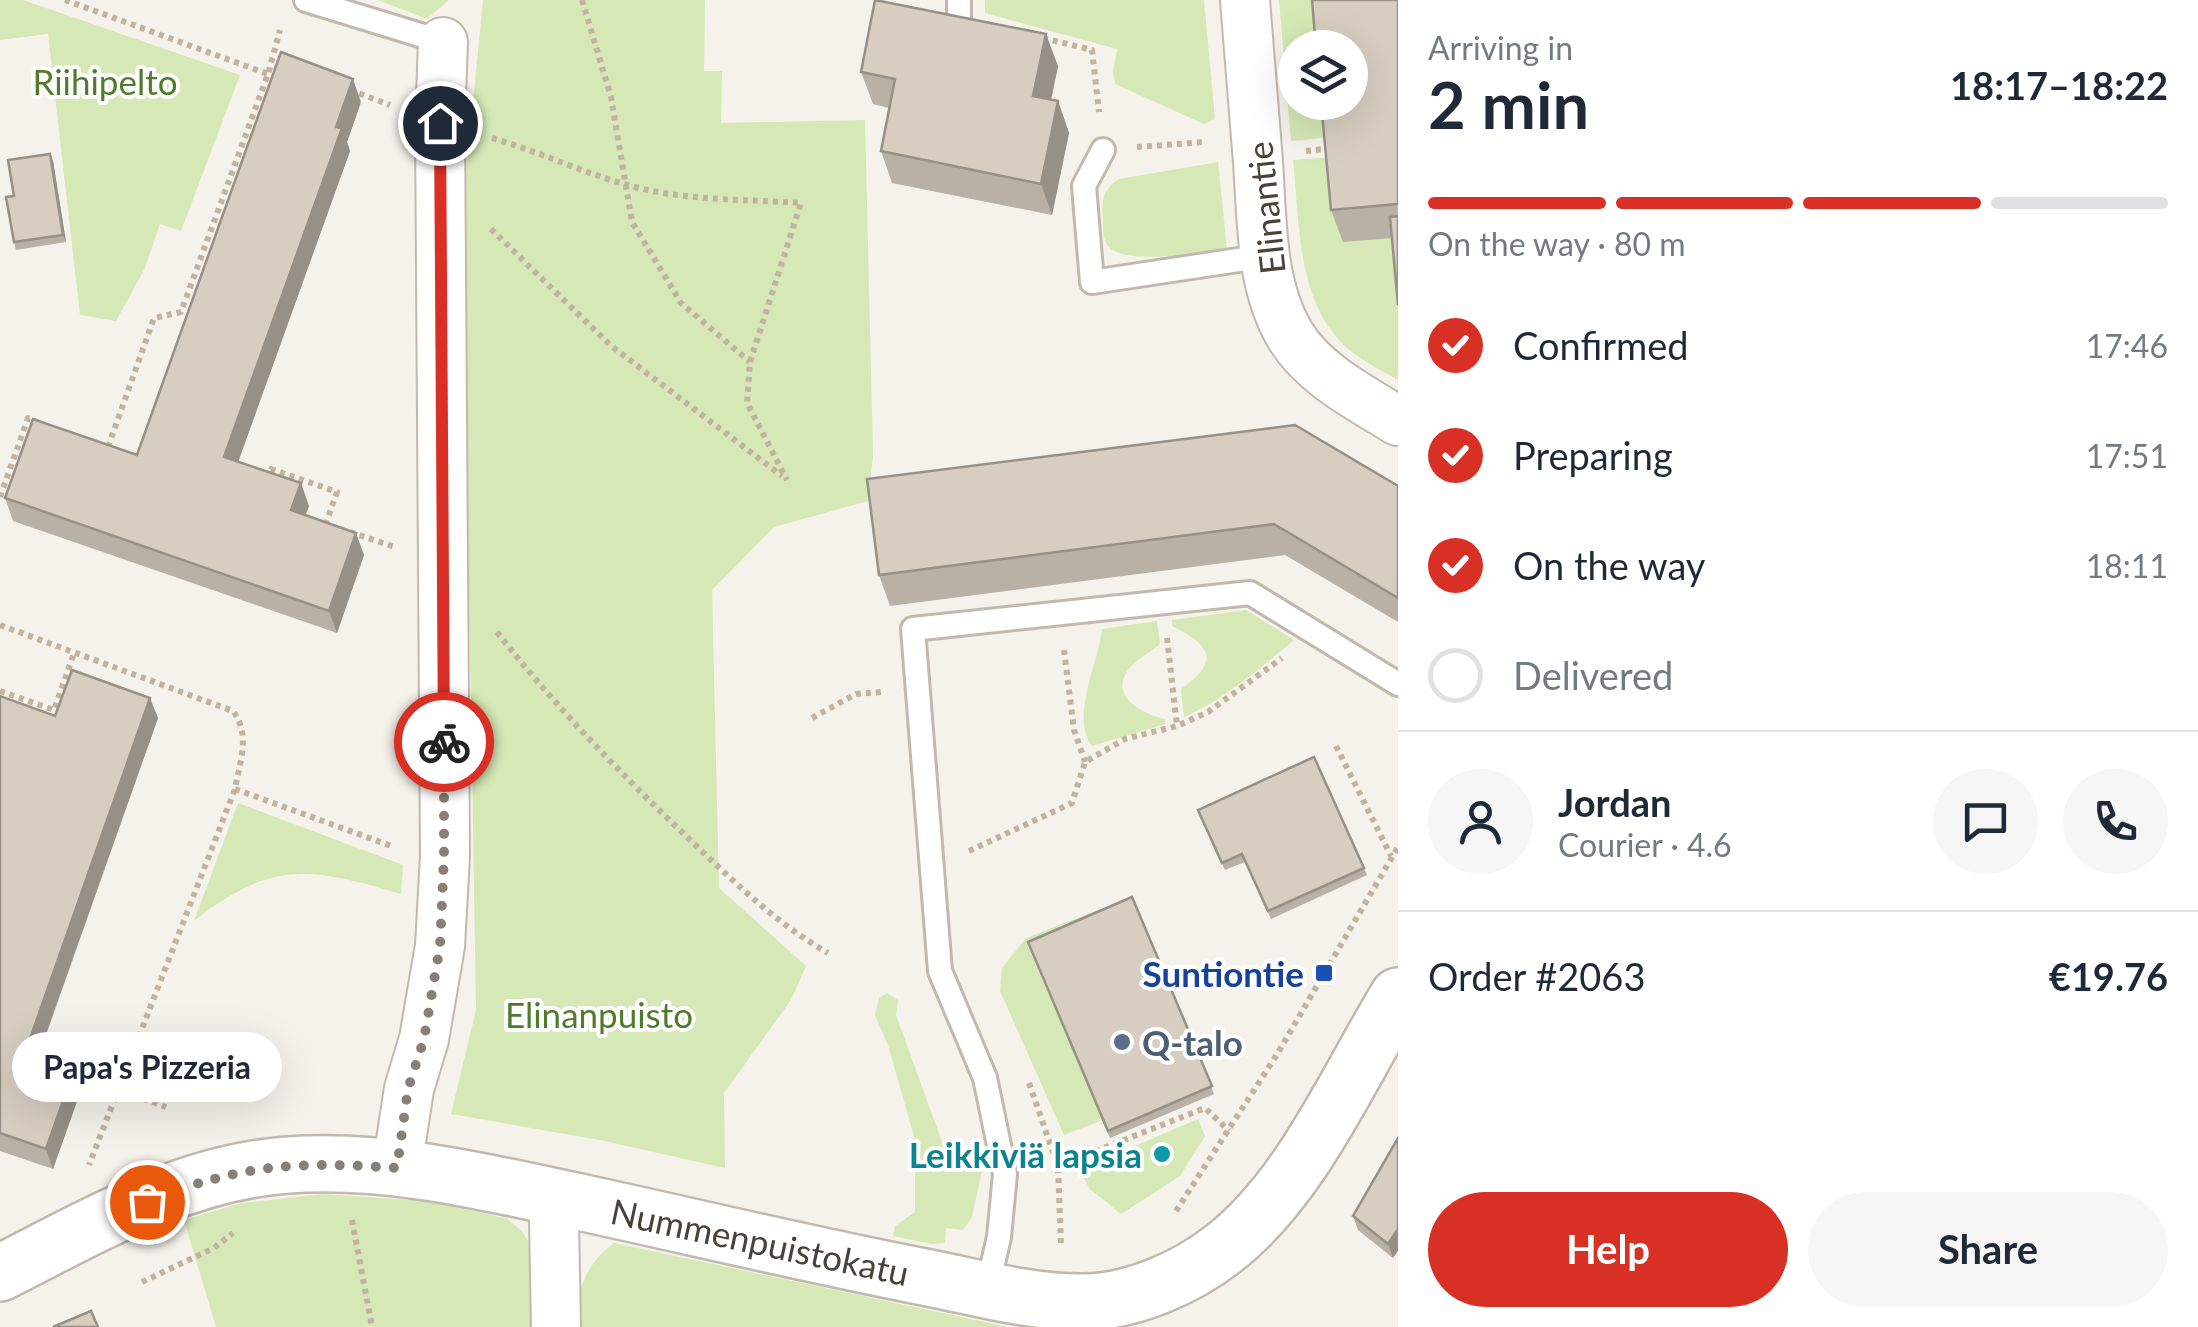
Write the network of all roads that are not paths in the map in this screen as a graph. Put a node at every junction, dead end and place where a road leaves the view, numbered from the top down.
1 (306, 0) edge
2 (1245, 0) edge
3 (443, 42) joint
4 (1103, 150) dead end
5 (1265, 256) junction
6 (1398, 421) edge
7 (1398, 684) edge
8 (1398, 996) edge
9 (397, 1168) junction
10 (558, 1198) junction
11 (0, 1273) edge
12 (987, 1288) junction
13 (1130, 1311) edge
14 (556, 1327) edge

1 - 3 lane
2 - 5 street, Elinantie
3 - 9 street
4 - 5 lane
5 - 6 street, Elinantie
7 - 12 lane
8 - 13 street, Nummenpuistokatu
9 - 10 street, Nummenpuistokatu
9 - 11 street, Nummenpuistokatu
10 - 12 street, Nummenpuistokatu
10 - 14 street
12 - 13 street, Nummenpuistokatu

